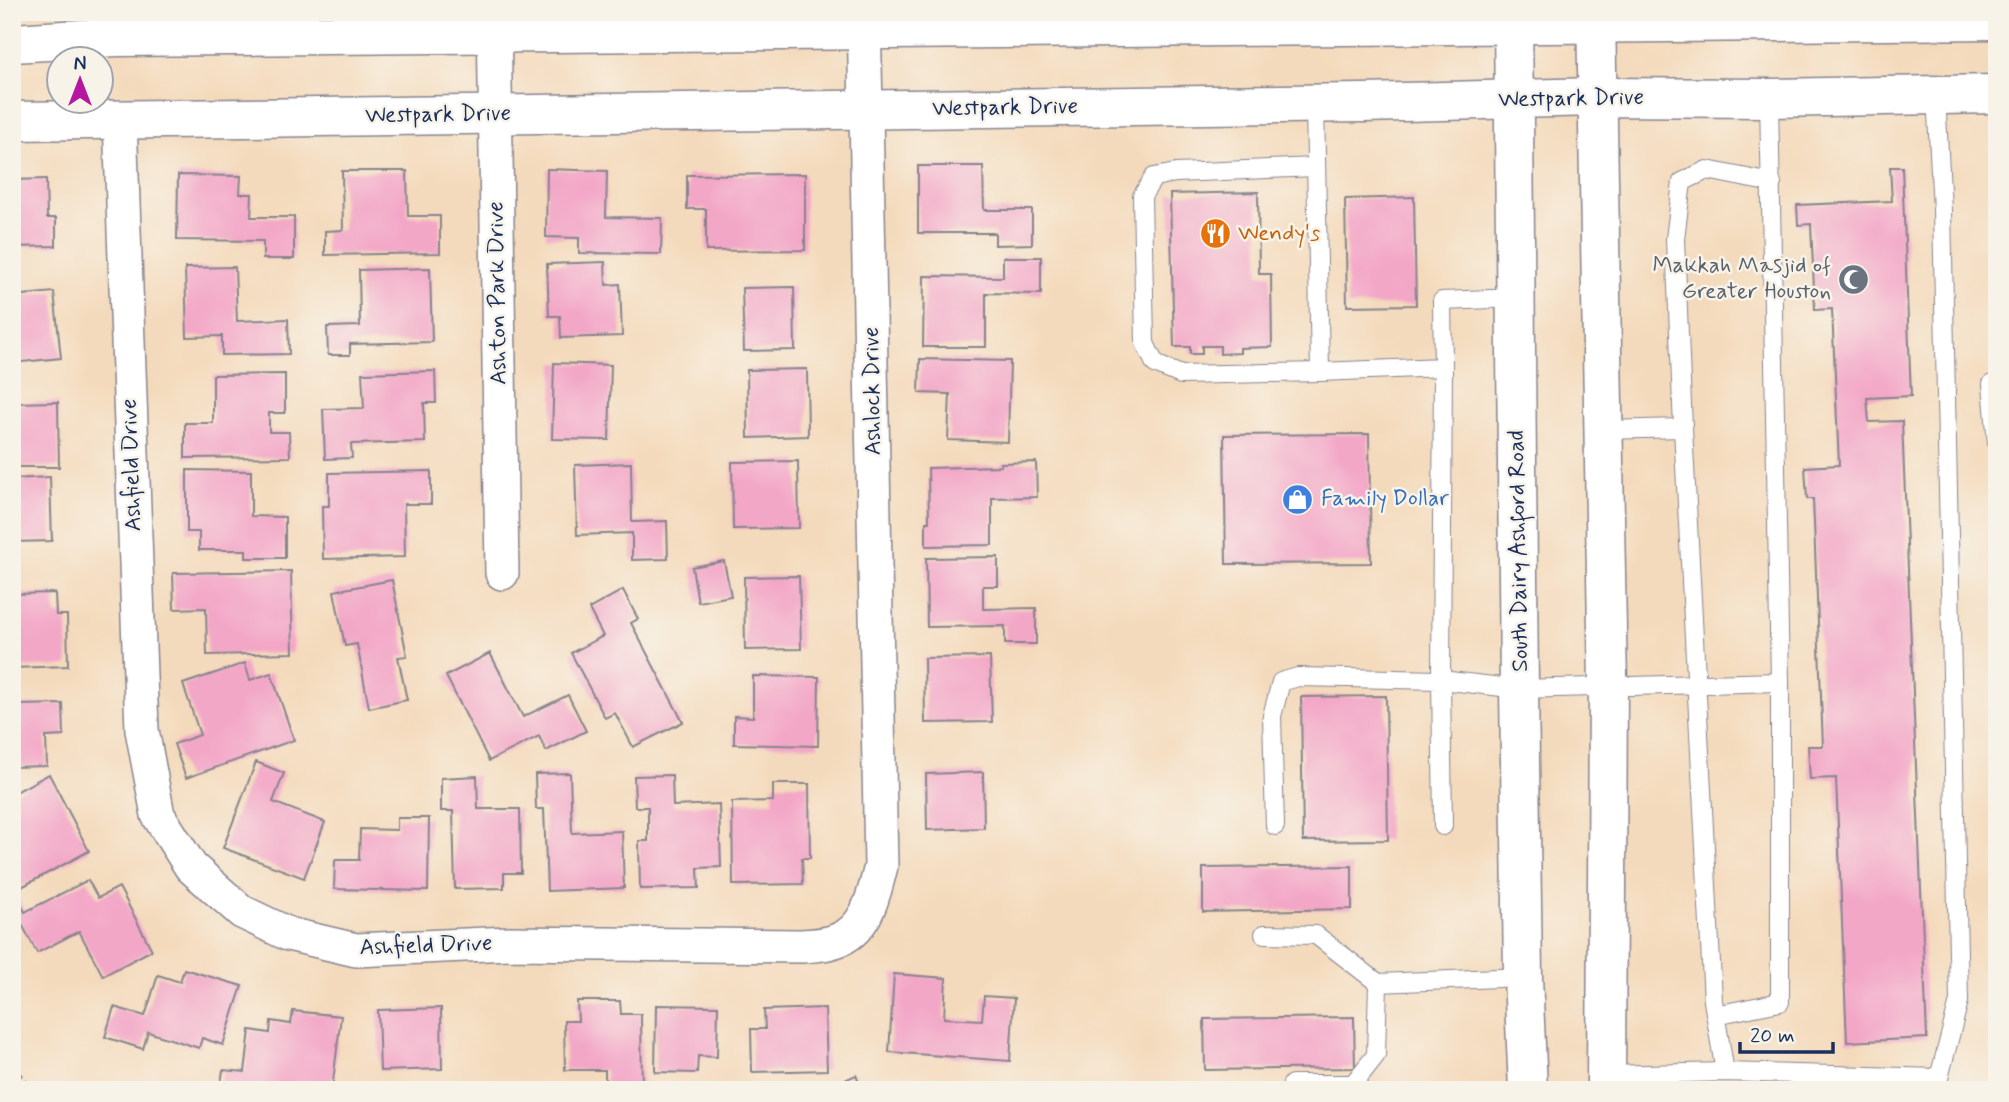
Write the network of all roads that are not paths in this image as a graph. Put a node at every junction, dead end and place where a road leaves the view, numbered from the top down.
1 (1513, 18) edge
2 (1596, 18) edge
3 (1103, 20) edge
4 (1997, 20) edge
5 (864, 22) edge
6 (494, 23) edge
7 (116, 25) edge
8 (12, 43) edge
9 (1997, 94) edge
10 (1936, 95) junction
11 (1598, 97) junction
12 (1769, 99) junction
13 (1514, 100) junction
14 (1315, 104) junction
15 (867, 110) junction
16 (496, 114) junction
17 (120, 119) junction
18 (12, 121) edge
19 (1316, 167) junction
20 (1772, 183) junction
21 (1516, 298) junction
22 (1443, 367) junction
23 (1320, 372) junction
24 (1997, 382) edge
25 (1683, 428) junction
26 (1603, 430) junction
27 (1997, 444) edge
28 (502, 573) dead end
29 (1440, 680) junction
30 (1780, 682) junction
31 (1695, 684) junction
32 (1608, 687) junction
33 (1519, 689) junction
34 (880, 769) joint
35 (1275, 826) dead end
36 (1443, 826) dead end
37 (1264, 934) dead end
38 (1523, 977) junction
39 (1378, 983) junction
40 (1715, 1015) junction
41 (1725, 1072) junction
42 (1606, 1082) edge
43 (1292, 1084) dead end
44 (1528, 1090) edge

1 - 2 main road
1 - 3 main road
1 - 13 main road, South Dairy Ashford Road
2 - 4 main road
2 - 11 main road
3 - 5 main road
5 - 6 main road
5 - 15 street, Ashlock Drive
6 - 7 main road
6 - 16 street, Ashton Park Drive
7 - 8 main road
9 - 10 main road, Westpark Drive
10 - 12 main road, Westpark Drive
10 - 41 lane
11 - 12 main road, Westpark Drive
11 - 13 main road, Westpark Drive
11 - 26 main road
12 - 20 lane
13 - 14 main road, Westpark Drive
13 - 21 main road, South Dairy Ashford Road
14 - 15 main road, Westpark Drive
14 - 19 lane
15 - 16 main road, Westpark Drive
15 - 34 street, Ashlock Drive
16 - 17 main road, Westpark Drive
16 - 28 street, Ashton Park Drive
17 - 18 main road, Westpark Drive
17 - 34 street, Ashfield Drive
19 - 23 lane
19 - 23 lane
20 - 25 lane
20 - 30 lane
21 - 22 lane
21 - 33 main road, South Dairy Ashford Road
22 - 23 lane
22 - 29 lane
24 - 27 lane
25 - 26 lane
25 - 31 lane
26 - 32 main road
29 - 33 lane
29 - 35 lane
29 - 36 lane
30 - 31 lane
30 - 40 lane
31 - 32 lane
31 - 40 lane
32 - 33 lane
32 - 42 main road
33 - 38 main road, South Dairy Ashford Road
37 - 39 lane
38 - 39 lane
38 - 44 main road, South Dairy Ashford Road
39 - 43 lane
40 - 41 lane
41 - 42 lane

